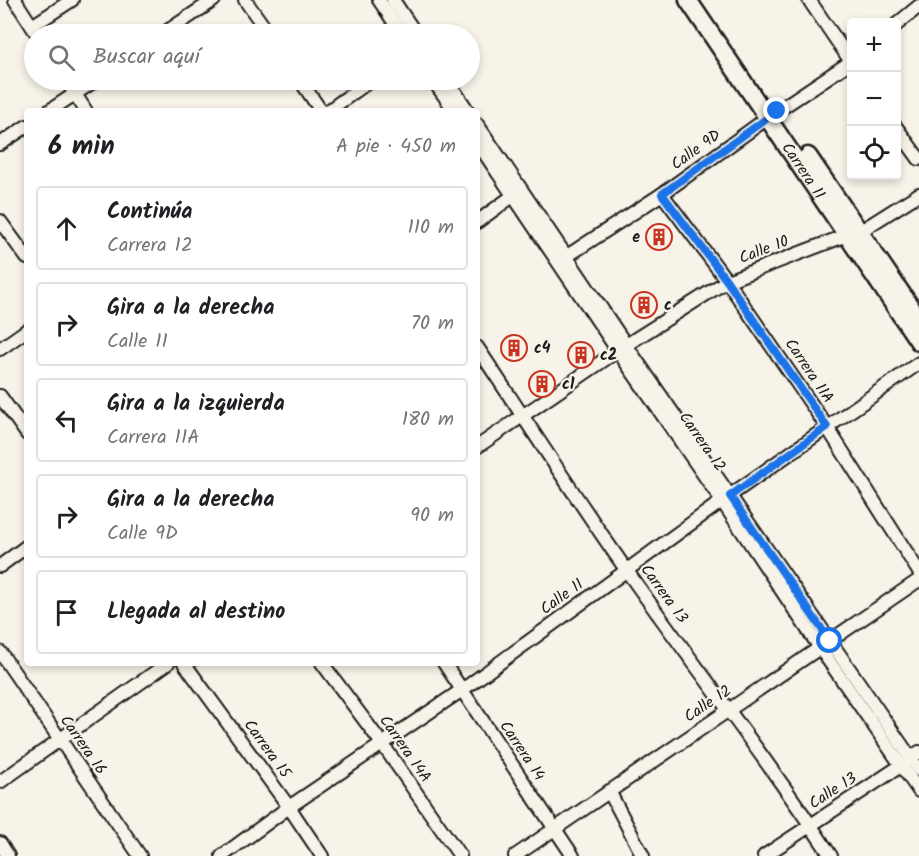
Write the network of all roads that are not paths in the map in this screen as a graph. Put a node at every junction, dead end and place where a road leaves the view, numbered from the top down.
1 (15, 0) edge
2 (72, 0) edge
3 (214, 0) edge
4 (245, 0) edge
5 (379, 0) edge
6 (393, 0) edge
7 (688, 0) edge
8 (701, 0) edge
9 (809, 0) edge
10 (919, 6) edge
11 (901, 22) edge
12 (30, 24) edge
13 (42, 24) edge
14 (178, 24) edge
15 (262, 24) edge
16 (395, 24) edge
17 (409, 24) edge
18 (847, 56) edge
19 (847, 65) edge
20 (73, 90) edge
21 (80, 90) edge
22 (307, 90) edge
23 (357, 90) edge
24 (440, 90) edge
25 (454, 90) edge
26 (75, 93) junction
27 (53, 108) edge
28 (84, 108) edge
29 (319, 108) edge
30 (331, 108) edge
31 (453, 108) edge
32 (466, 108) edge
33 (773, 115) junction
34 (24, 128) edge
35 (480, 129) edge
36 (901, 133) edge
37 (0, 144) edge
38 (480, 146) edge
39 (919, 159) edge
40 (662, 194) junction
41 (514, 195) junction
42 (919, 195) edge
43 (480, 220) edge
44 (0, 221) edge
45 (853, 233) junction
46 (24, 254) edge
47 (562, 260) junction
48 (727, 281) junction
49 (919, 319) edge
50 (24, 332) edge
51 (919, 342) edge
52 (622, 348) junction
53 (0, 350) edge
54 (480, 352) edge
55 (919, 363) edge
56 (0, 396) edge
57 (523, 416) junction
58 (827, 427) junction
59 (24, 430) edge
60 (480, 445) edge
61 (726, 498) junction
62 (24, 548) edge
63 (0, 566) edge
64 (627, 571) junction
65 (919, 572) edge
66 (919, 580) edge
67 (825, 644) junction
68 (0, 652) edge
69 (164, 666) edge
70 (186, 666) edge
71 (324, 666) edge
72 (446, 666) edge
73 (462, 690) junction
74 (729, 710) junction
75 (59, 740) junction
76 (383, 745) junction
77 (911, 758) edge
78 (919, 770) edge
79 (0, 782) edge
80 (609, 791) junction
81 (919, 791) edge
82 (289, 807) junction
83 (810, 825) junction
84 (554, 829) junction
85 (0, 843) edge
86 (8, 856) edge
87 (140, 856) edge
88 (222, 856) edge
89 (322, 856) edge
90 (460, 856) edge
91 (515, 856) edge
92 (573, 856) edge
93 (643, 856) edge
94 (764, 856) edge
95 (831, 856) edge

1 - 12 street
2 - 13 street
3 - 14 street
4 - 15 street
5 - 16 street
6 - 17 street
7 - 33 main road, Carrera 11
8 - 33 main road, Carrera 11
9 - 18 street
10 - 11 street
19 - 33 street, Calle 9D
20 - 26 street
21 - 26 street
22 - 29 street
23 - 30 street
24 - 31 street
25 - 32 street
26 - 27 street
26 - 28 street
33 - 40 street, Calle 9D
33 - 45 main road, Carrera 11
34 - 37 street
35 - 47 street, Carrera 12
36 - 39 street
38 - 41 street, Carrera 12
40 - 47 street, Calle 9D
40 - 48 street, Carrera 11A
41 - 43 street
41 - 47 street, Carrera 12
42 - 45 street, Calle 10
44 - 46 street
45 - 48 street, Calle 10
45 - 49 main road, Carrera 11
45 - 51 main road, Carrera 11
47 - 52 street, Carrera 12
48 - 52 street, Calle 10
48 - 58 street, Carrera 11A
50 - 53 street
52 - 57 street, Calle 10
52 - 61 street, Carrera 12
54 - 57 street, Carrera 13
55 - 58 street, Calle 11
56 - 59 street
57 - 60 street, Calle 10
57 - 64 street, Carrera 13
58 - 61 street, Calle 11
58 - 65 street, Carrera 11A
61 - 64 street, Calle 11
61 - 67 street, Carrera 12
62 - 63 street
64 - 73 street, Calle 11
64 - 74 street, Carrera 13
66 - 67 street, Calle 12
67 - 74 street, Calle 12
67 - 77 street, Carrera 12
68 - 75 street, Carrera 16
69 - 75 street
70 - 82 street, Carrera 15
71 - 76 street, Carrera 14A
72 - 73 street, Carrera 14
73 - 76 street, Calle 11
73 - 84 street, Carrera 14
74 - 80 street, Calle 12
74 - 83 street, Carrera 13
75 - 79 street
75 - 87 street, Carrera 16
76 - 82 street, Calle 11
76 - 90 street, Carrera 14A
77 - 78 street, Carrera 12
77 - 81 street, Carrera 12
77 - 83 street, Calle 13
80 - 84 street, Calle 12
80 - 93 street
82 - 88 street, Calle 11
82 - 89 street, Carrera 15
83 - 94 street, Calle 13
83 - 95 street, Carrera 13
84 - 91 street, Calle 12
84 - 92 street, Carrera 14
85 - 86 street

